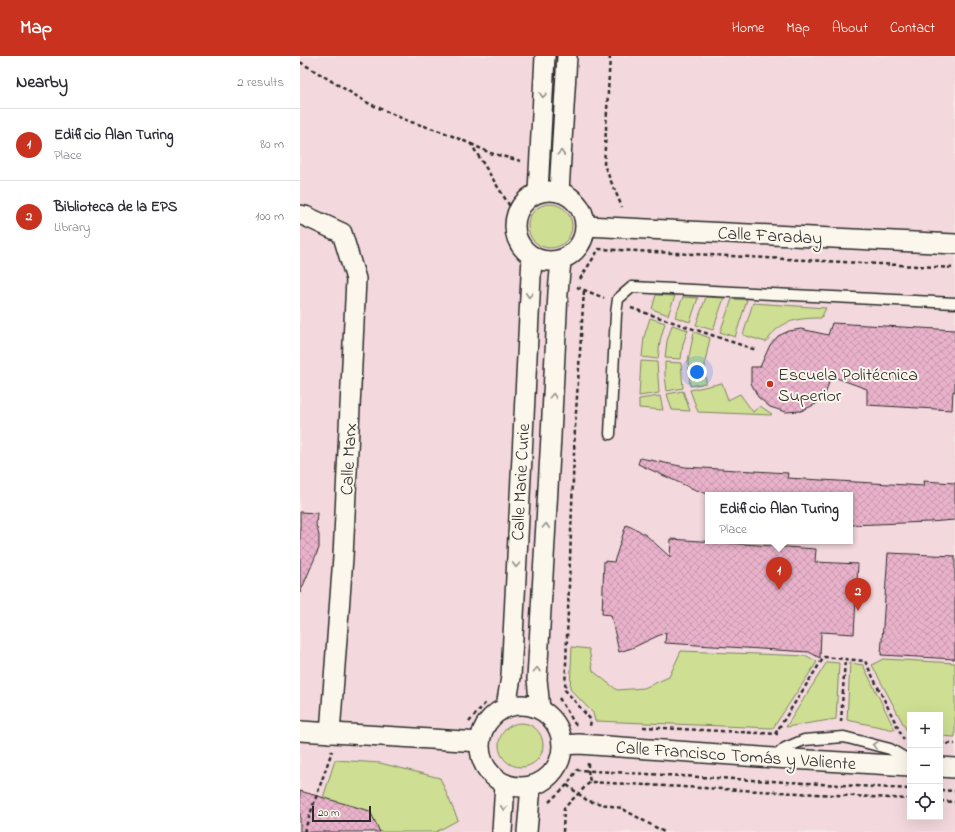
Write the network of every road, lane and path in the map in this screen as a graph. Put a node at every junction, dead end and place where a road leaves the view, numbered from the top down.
1 (545, 56) edge
2 (566, 56) edge
3 (610, 56) edge
4 (300, 62) edge
5 (471, 144) junction
6 (525, 162) dead end
7 (538, 192) junction
8 (559, 192) junction
9 (622, 207) dead end
10 (300, 215) edge
11 (516, 216) junction
12 (586, 226) junction
13 (955, 244) edge
14 (532, 256) junction
15 (561, 260) junction
16 (955, 268) edge
17 (574, 286) junction
18 (584, 290) junction
19 (574, 293) dead end
20 (617, 304) junction
21 (955, 304) edge
22 (756, 350) dead end
23 (610, 434) dead end
24 (845, 659) junction
25 (556, 693) dead end
26 (489, 698) dead end
27 (506, 707) junction
28 (540, 709) junction
29 (462, 723) dead end
30 (583, 724) dead end
31 (597, 725) dead end
32 (841, 726) dead end
33 (636, 727) dead end
34 (300, 731) edge
35 (782, 733) dead end
36 (775, 734) junction
37 (898, 738) dead end
38 (904, 740) joint
39 (331, 741) junction
40 (480, 742) junction
41 (943, 743) edge
42 (955, 744) edge
43 (563, 745) junction
44 (774, 758) junction
45 (907, 759) edge
46 (907, 766) edge
47 (943, 767) edge
48 (955, 768) edge
49 (588, 770) junction
50 (590, 782) junction
51 (505, 784) junction
52 (567, 785) junction
53 (531, 786) junction
54 (907, 789) edge
55 (943, 790) edge
56 (955, 791) edge
57 (578, 794) junction
58 (907, 799) edge
59 (943, 801) edge
60 (955, 802) edge
61 (548, 809) dead end
62 (304, 832) edge
63 (502, 832) edge
64 (527, 832) edge
65 (563, 832) edge
66 (664, 832) edge

1 -> 7 street
8 -> 2 street
3 - 9 path
4 - 5 path
5 - 6 path
5 - 11 path
7 - 8 street
7 - 11 street
8 - 12 street
10 - 39 street, Calle Marx
11 - 14 street
12 - 13 street, Calle Faraday
12 - 15 street
14 - 15 street
14 -> 27 street, Calle Marie Curie
28 -> 15 street, Calle Marie Curie
16 - 17 path
17 - 18 path
17 - 19 path
18 - 20 path
18 - 31 path
20 - 21 lane
20 - 22 path
20 - 23 lane
24 - 32 path
24 - 36 path
24 - 38 path
25 - 30 path
26 - 29 path
27 - 28 street
27 - 40 street
28 - 43 street
33 - 36 path
34 - 39 street
35 - 36 path
37 - 38 path
39 - 40 street
39 - 62 path
40 - 51 street
41 - 42 path
43 - 44 street, Calle Francisco Tomás y Valiente
43 - 53 street
45 -> 44 lane
44 - 46 street, Calle Francisco Tomás y Valiente
47 - 48 street
49 - 50 path
49 - 52 path
49 - 54 path
50 - 57 path
50 - 58 path
51 - 53 street
51 -> 63 street
52 - 57 path
52 - 61 path
53 - 64 street
55 - 56 path
57 - 65 path
57 - 66 path
59 - 60 path

